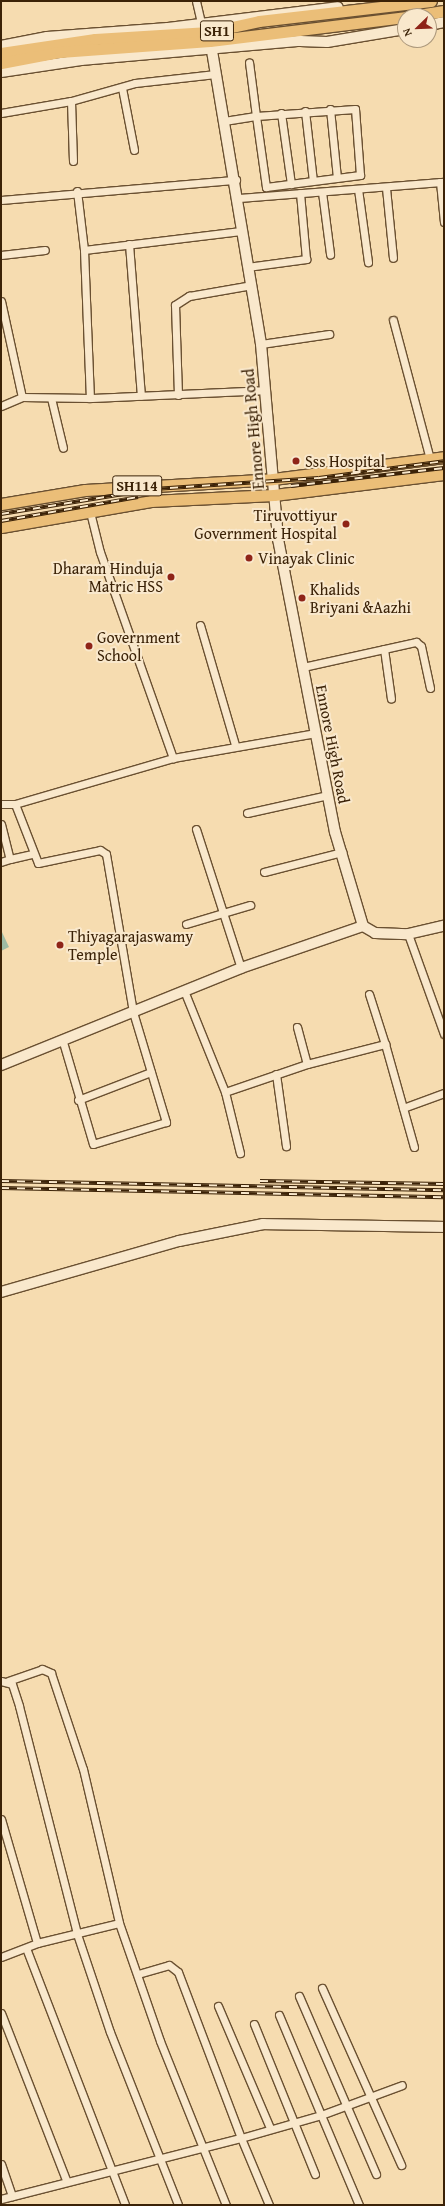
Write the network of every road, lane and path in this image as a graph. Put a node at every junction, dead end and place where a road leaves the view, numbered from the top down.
1 (196, 1) edge
2 (397, 1) edge
3 (431, 1) edge
4 (397, 18) edge
5 (397, 30) edge
6 (207, 36) junction
7 (1, 46) edge
8 (1, 53) edge
9 (249, 62) dead end
10 (1, 63) edge
11 (1, 72) edge
12 (215, 74) junction
13 (122, 88) junction
14 (70, 101) junction
15 (330, 109) junction
16 (305, 111) junction
17 (1, 113) edge
18 (281, 113) junction
19 (256, 116) junction
20 (224, 121) junction
21 (134, 150) dead end
22 (73, 161) dead end
23 (338, 178) junction
24 (236, 180) junction
25 (313, 181) junction
26 (442, 182) edge
27 (291, 184) junction
28 (386, 188) junction
29 (358, 189) junction
30 (77, 191) junction
31 (322, 192) junction
32 (300, 193) junction
33 (239, 198) junction
34 (1, 200) edge
35 (444, 222) edge
36 (241, 231) junction
37 (130, 244) junction
38 (45, 250) dead end
39 (84, 250) junction
40 (330, 254) dead end
41 (1, 255) edge
42 (393, 258) dead end
43 (368, 262) dead end
44 (247, 267) junction
45 (252, 285) junction
46 (1, 301) edge
47 (393, 320) dead end
48 (329, 334) dead end
49 (261, 344) junction
50 (265, 390) junction
51 (178, 394) junction
52 (141, 396) junction
53 (22, 397) junction
54 (52, 398) junction
55 (90, 398) junction
56 (1, 406) edge
57 (62, 448) dead end
58 (444, 457) edge
59 (430, 459) junction
60 (444, 474) edge
61 (273, 479) junction
62 (274, 495) junction
63 (1, 504) edge
64 (90, 512) junction
65 (1, 527) edge
66 (200, 625) dead end
67 (384, 649) junction
68 (303, 667) junction
69 (430, 688) dead end
70 (391, 699) dead end
71 (316, 733) junction
72 (235, 745) junction
73 (173, 758) junction
74 (328, 795) junction
75 (1, 804) edge
76 (15, 804) junction
77 (248, 813) dead end
78 (1, 824) edge
79 (196, 829) dead end
80 (342, 852) junction
81 (32, 854) junction
82 (10, 859) junction
83 (1, 862) edge
84 (264, 872) dead end
85 (250, 905) dead end
86 (223, 913) junction
87 (186, 924) dead end
88 (363, 926) junction
89 (444, 926) edge
90 (408, 934) junction
91 (241, 968) junction
92 (185, 993) junction
93 (370, 994) dead end
94 (133, 1012) junction
95 (297, 1026) dead end
96 (444, 1034) edge
97 (63, 1042) junction
98 (385, 1044) junction
99 (307, 1064) junction
100 (1, 1065) edge
101 (151, 1072) junction
102 (276, 1074) junction
103 (224, 1092) junction
104 (444, 1093) edge
105 (78, 1100) junction
106 (403, 1108) junction
107 (286, 1146) dead end
108 (414, 1147) dead end
109 (240, 1153) dead end
110 (444, 1227) edge
111 (1, 1292) edge
112 (5, 1681) edge
113 (1, 1819) edge
114 (119, 1923) junction
115 (77, 1934) junction
116 (37, 1944) junction
117 (26, 1948) junction
118 (1, 1957) edge
119 (138, 1974) junction
120 (322, 1988) dead end
121 (299, 1996) dead end
122 (218, 2006) dead end
123 (1, 2014) edge
124 (279, 2015) dead end
125 (254, 2024) dead end
126 (402, 2085) dead end
127 (372, 2096) junction
128 (346, 2106) junction
129 (321, 2115) junction
130 (294, 2122) junction
131 (270, 2128) junction
132 (242, 2138) junction
133 (204, 2148) junction
134 (159, 2158) junction
135 (1, 2164) edge
136 (401, 2165) dead end
137 (112, 2171) junction
138 (315, 2174) dead end
139 (376, 2174) dead end
140 (67, 2182) junction
141 (12, 2196) junction
142 (1, 2199) edge
143 (126, 2205) edge
144 (178, 2205) edge
145 (226, 2205) edge
146 (269, 2205) edge
147 (359, 2205) edge

1 - 6 street
2 - 6 street
3 - 6 main road, SH1
4 - 6 main road, SH1
5 - 6 street
6 - 7 street
6 - 8 main road, SH1
6 - 10 main road, SH1
6 - 11 street
6 - 12 street, Ennore High Road
9 - 19 street
12 - 13 street
12 - 20 street, Ennore High Road
13 - 14 street
13 - 21 street
14 - 17 street
14 - 22 street
15 - 16 street
15 - 23 street
15 - 23 street
16 - 18 street
16 - 25 street
18 - 19 street
18 - 27 street
19 - 20 street
19 - 27 street
20 - 24 street, Ennore High Road
23 - 25 street
24 - 30 street
24 - 33 street, Ennore High Road
25 - 27 street
26 - 28 street
26 - 35 street
28 - 29 street
28 - 42 street
29 - 31 street
29 - 43 street
30 - 34 street
30 - 39 street
31 - 32 street
31 - 40 street
32 - 33 street
32 - 44 street
33 - 36 street, Ennore High Road
36 - 37 street
36 - 44 street, Ennore High Road
37 - 39 street
37 - 52 street
38 - 41 street
39 - 55 street
44 - 45 street, Ennore High Road
45 - 49 street, Ennore High Road
45 - 51 street
46 - 53 street
47 - 59 street
48 - 49 street
49 - 50 street, Ennore High Road
50 - 51 street
50 - 61 street, Ennore High Road
51 - 52 street
52 - 55 street
53 - 54 street
53 - 56 street
54 - 55 street
54 - 57 street
58 - 59 main road, SH114
59 - 61 main road, SH114
60 - 62 main road, SH114
61 - 62 street, Ennore High Road
61 - 63 main road, SH114
62 - 64 main road, SH114
62 - 68 street, Ennore High Road
64 - 65 main road, SH114
64 - 73 street
66 - 72 street
67 - 68 street
67 - 69 street
67 - 70 street
68 - 71 street, Ennore High Road
71 - 72 street
71 - 74 street, Ennore High Road
72 - 73 street
73 - 76 street
74 - 77 street
74 - 80 street, Ennore High Road
75 - 76 street
76 - 81 street
78 - 82 street
79 - 86 street
80 - 84 street
80 - 88 street, Ennore High Road
81 - 82 street
81 - 94 street
82 - 83 street
85 - 86 street
86 - 87 street
86 - 91 street
88 - 90 street
88 - 91 street
89 - 90 street
90 - 96 street
91 - 92 street
92 - 94 street
92 - 103 street
93 - 98 street
94 - 97 street
94 - 101 street
95 - 99 street
97 - 100 street
97 - 105 street
98 - 99 street
98 - 106 street
99 - 102 street
101 - 105 street
101 - 105 street
102 - 103 street
102 - 107 street
103 - 109 street
104 - 106 street
106 - 108 street
110 - 111 street
112 - 114 street
112 - 115 street
113 - 116 street
114 - 115 street
114 - 119 street
115 - 116 street
115 - 134 street
116 - 117 street
117 - 118 street
117 - 137 street
119 - 132 street
119 - 133 street
120 - 127 street
121 - 128 street
122 - 131 street
123 - 140 street
124 - 129 street
125 - 130 street
126 - 127 street
127 - 128 street
127 - 136 street
128 - 129 street
128 - 139 street
129 - 130 street
129 - 147 street
130 - 131 street
130 - 138 street
131 - 132 street
132 - 133 street
132 - 146 street
133 - 134 street
133 - 145 street
134 - 137 street
134 - 144 street
135 - 141 street
137 - 140 street
137 - 143 street
140 - 141 street
141 - 142 street

